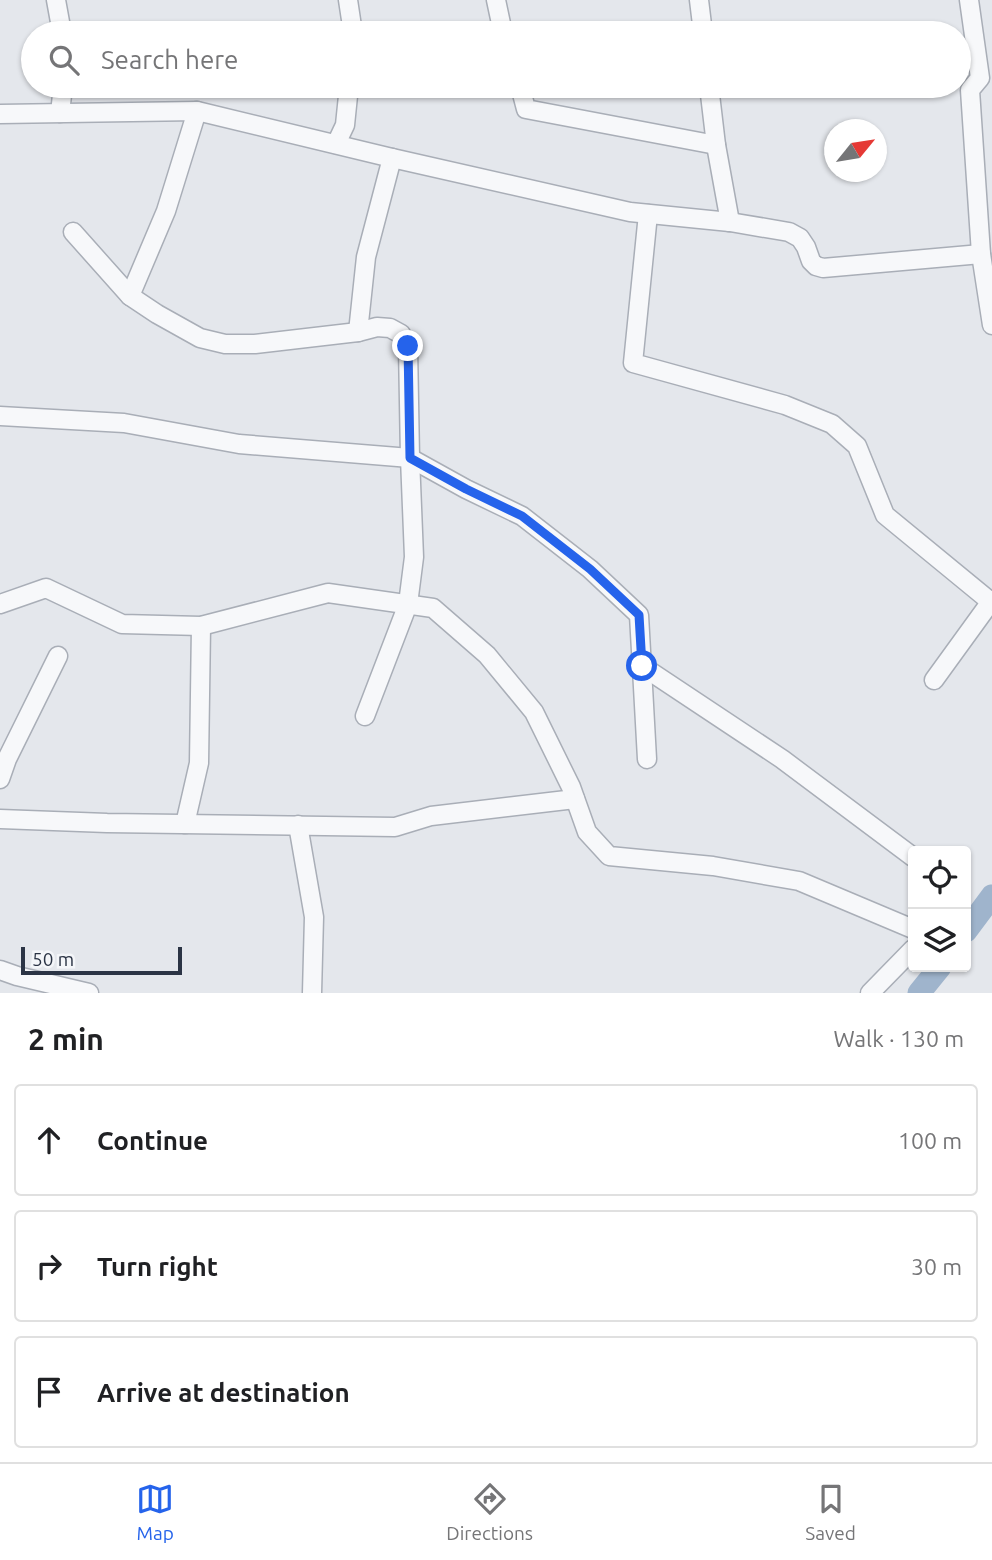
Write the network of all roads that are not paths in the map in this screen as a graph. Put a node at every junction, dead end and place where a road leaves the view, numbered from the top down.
1 (56, 0) edge
2 (348, 0) edge
3 (496, 0) edge
4 (699, 0) edge
5 (968, 0) edge
6 (60, 21) edge
7 (351, 21) edge
8 (500, 21) edge
9 (702, 21) edge
10 (971, 89) edge
11 (61, 98) edge
12 (348, 98) edge
13 (523, 98) edge
14 (710, 98) edge
15 (971, 98) edge
16 (197, 111) junction
17 (60, 113) junction
18 (0, 114) edge
19 (336, 144) junction
20 (716, 145) junction
21 (392, 158) junction
22 (648, 214) junction
23 (730, 222) junction
24 (73, 233) dead end
25 (981, 254) junction
26 (130, 296) junction
27 (992, 325) edge
28 (358, 332) junction
29 (0, 415) edge
30 (410, 458) junction
31 (991, 601) edge
32 (0, 604) edge
33 (408, 604) junction
34 (201, 626) junction
35 (58, 656) dead end
36 (642, 666) junction
37 (934, 680) dead end
38 (365, 716) dead end
39 (647, 759) dead end
40 (0, 779) edge
41 (575, 799) junction
42 (0, 819) edge
43 (185, 824) junction
44 (298, 825) junction
45 (908, 853) edge
46 (908, 927) edge
47 (908, 954) edge
48 (10, 980) edge
49 (89, 993) edge
50 (312, 993) edge
51 (870, 993) edge

1 - 6 street
2 - 7 street
3 - 8 street
4 - 9 street
5 - 10 street
11 - 17 street
12 - 19 street
13 - 20 street
14 - 20 street
15 - 25 street
16 - 17 street
16 - 19 street
16 - 26 street
17 - 18 street
19 - 21 street
20 - 23 street
21 - 22 street
21 - 28 street
22 - 23 street
22 - 31 street
23 - 25 street
24 - 26 street
25 - 27 street
26 - 28 street
28 - 30 street
29 - 30 street
30 - 33 street
30 - 36 street
31 - 37 street
32 - 34 street
33 - 34 street
33 - 38 street
33 - 41 street
34 - 43 street
35 - 40 street
36 - 39 street
36 - 45 street
41 - 44 street
41 - 46 street
42 - 43 street
43 - 44 street
44 - 50 street
47 - 51 street
48 - 49 street

